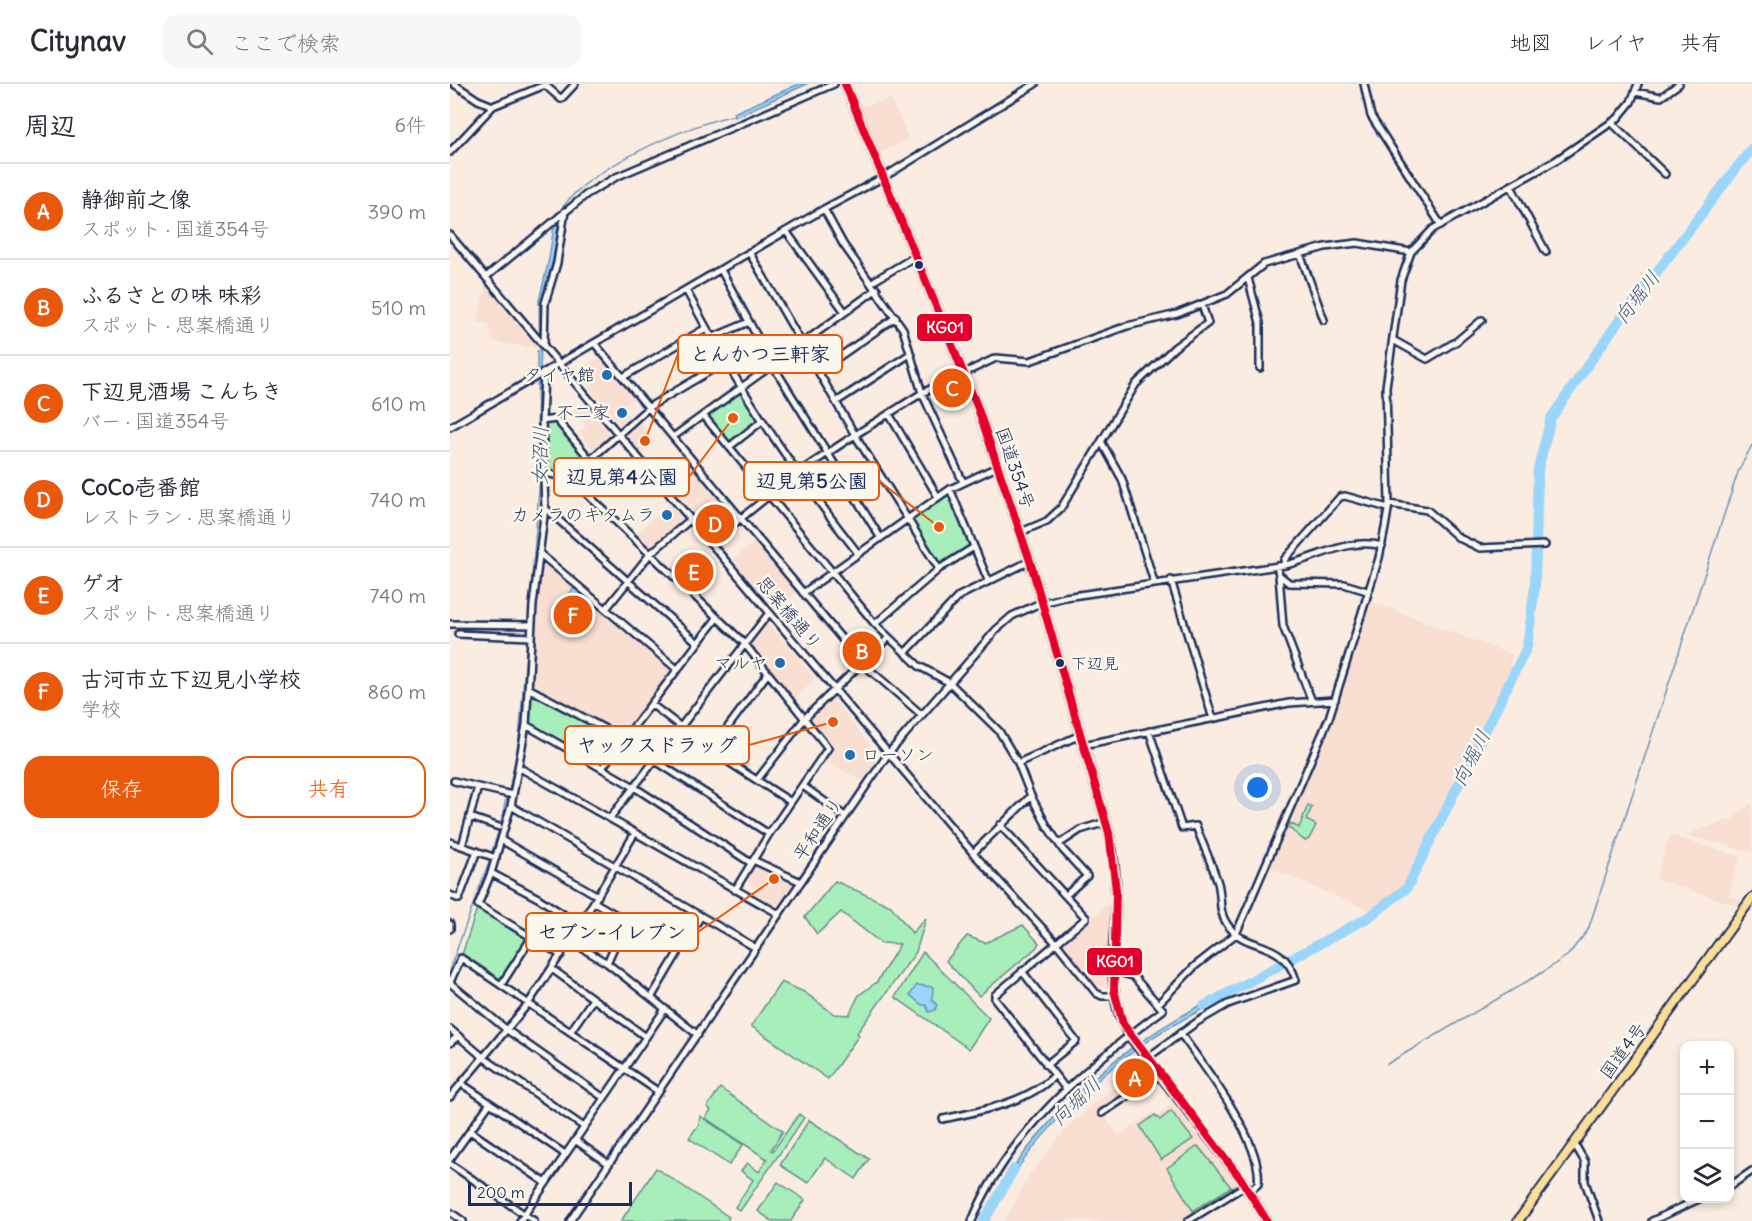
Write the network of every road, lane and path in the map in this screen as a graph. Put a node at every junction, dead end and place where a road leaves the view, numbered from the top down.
1 (454, 84) edge
2 (575, 84) edge
3 (834, 84) edge
4 (845, 84) edge
5 (1035, 84) edge
6 (1364, 84) edge
7 (1638, 84) edge
8 (1679, 84) edge
9 (1635, 92) junction
10 (493, 106) junction
11 (1611, 122) junction
12 (450, 152) edge
13 (1665, 174) dead end
14 (884, 177) junction
15 (1511, 186) junction
16 (824, 208) junction
17 (563, 213) junction
18 (1441, 225) junction
19 (786, 231) junction
20 (450, 235) edge
21 (749, 252) junction
22 (1411, 252) junction
23 (1546, 252) dead end
24 (1300, 254) junction
25 (916, 256) junction
26 (721, 270) junction
27 (486, 277) junction
28 (1248, 278) junction
29 (872, 282) junction
30 (877, 289) junction
31 (687, 290) junction
32 (1202, 305) junction
33 (845, 312) junction
34 (896, 317) junction
35 (1324, 320) dead end
36 (1482, 320) dead end
37 (748, 322) junction
38 (706, 328) junction
39 (711, 338) junction
40 (1393, 340) junction
41 (802, 342) junction
42 (543, 343) junction
43 (595, 344) junction
44 (910, 354) junction
45 (725, 362) junction
46 (560, 364) junction
47 (772, 364) junction
48 (1260, 368) dead end
49 (819, 371) junction
50 (964, 374) junction
51 (540, 375) junction
52 (623, 377) junction
53 (740, 387) junction
54 (922, 393) junction
55 (836, 402) junction
56 (649, 407) junction
57 (889, 414) junction
58 (703, 415) junction
59 (542, 420) junction
60 (762, 422) junction
61 (450, 427) edge
62 (619, 434) junction
63 (855, 435) junction
64 (673, 437) junction
65 (1102, 443) junction
66 (729, 447) junction
67 (826, 454) junction
68 (590, 459) junction
69 (999, 466) junction
70 (545, 473) junction
71 (796, 474) junction
72 (570, 478) junction
73 (963, 482) junction
74 (950, 489) junction
75 (768, 496) junction
76 (938, 497) junction
77 (1388, 506) junction
78 (545, 508) junction
79 (741, 518) junction
80 (907, 518) junction
81 (691, 519) junction
82 (1021, 532) junction
83 (880, 537) junction
84 (710, 543) junction
85 (1544, 545) dead end
86 (1382, 546) junction
87 (974, 547) junction
88 (857, 552) junction
89 (539, 553) junction
90 (650, 554) junction
91 (1030, 561) junction
92 (1285, 565) junction
93 (1277, 566) junction
94 (939, 569) junction
95 (831, 571) junction
96 (1279, 575) junction
97 (988, 580) junction
98 (1171, 580) junction
99 (628, 582) junction
100 (1154, 582) junction
101 (1367, 591) junction
102 (803, 592) junction
103 (1042, 603) junction
104 (606, 609) junction
105 (769, 613) junction
106 (717, 618) junction
107 (450, 624) edge
108 (487, 624) junction
109 (875, 624) junction
110 (532, 625) junction
111 (458, 633) dead end
112 (487, 635) junction
113 (531, 637) junction
114 (888, 638) junction
115 (698, 643) junction
116 (744, 643) junction
117 (905, 654) junction
118 (862, 663) junction
119 (678, 670) junction
120 (768, 673) junction
121 (950, 683) junction
122 (530, 689) junction
123 (834, 690) junction
124 (1311, 699) junction
125 (1335, 700) junction
126 (651, 704) junction
127 (922, 715) junction
128 (805, 718) junction
129 (1213, 719) junction
130 (526, 725) junction
131 (680, 727) junction
132 (1149, 731) junction
133 (1080, 735) junction
134 (624, 739) junction
135 (1083, 745) junction
136 (711, 750) junction
137 (888, 754) junction
138 (654, 760) junction
139 (1018, 763) junction
140 (520, 768) junction
141 (602, 768) junction
142 (757, 780) junction
143 (454, 781) dead end
144 (803, 786) junction
145 (478, 787) junction
146 (634, 787) junction
147 (513, 795) junction
148 (1030, 796) junction
149 (791, 802) junction
150 (511, 806) junction
151 (845, 816) junction
152 (470, 817) junction
153 (610, 818) junction
154 (1106, 822) junction
155 (1000, 825) junction
156 (499, 826) dead end
157 (635, 833) junction
158 (769, 834) junction
159 (501, 840) junction
160 (450, 842) edge
161 (1059, 844) junction
162 (462, 846) junction
163 (477, 851) junction
164 (973, 853) junction
165 (496, 858) junction
166 (752, 861) junction
167 (616, 866) junction
168 (491, 873) junction
169 (801, 882) junction
170 (735, 890) junction
171 (450, 895) edge
172 (1066, 895) junction
173 (598, 896) junction
174 (1752, 898) edge
175 (594, 902) junction
176 (779, 914) junction
177 (701, 916) junction
178 (626, 921) junction
179 (450, 924) edge
180 (580, 925) junction
181 (450, 929) edge
182 (1236, 934) junction
183 (532, 937) junction
184 (570, 941) junction
185 (1057, 944) junction
186 (756, 948) junction
187 (679, 951) junction
188 (561, 955) junction
189 (607, 963) junction
190 (552, 969) junction
191 (1022, 971) junction
192 (1114, 971) junction
193 (450, 983) edge
194 (501, 985) junction
195 (1114, 996) junction
196 (651, 998) junction
197 (593, 999) junction
198 (528, 1004) junction
199 (1158, 1004) junction
200 (665, 1010) junction
201 (450, 1029) edge
202 (507, 1030) junction
203 (570, 1032) junction
204 (1180, 1033) junction
205 (698, 1035) junction
206 (458, 1036) junction
207 (646, 1037) junction
208 (1130, 1037) junction
209 (450, 1043) edge
210 (1146, 1057) junction
211 (484, 1058) junction
212 (1046, 1065) junction
213 (624, 1069) junction
214 (1055, 1075) junction
215 (1160, 1075) junction
216 (462, 1084) junction
217 (1066, 1089) junction
218 (659, 1092) junction
219 (450, 1097) edge
220 (604, 1098) junction
221 (490, 1103) junction
222 (1102, 1113) dead end
223 (944, 1119) dead end
224 (584, 1127) junction
225 (470, 1131) junction
226 (575, 1140) junction
227 (1574, 1143) junction
228 (566, 1154) junction
229 (450, 1161) edge
230 (609, 1164) junction
231 (1752, 1171) edge
232 (546, 1183) junction
233 (1734, 1183) edge
234 (1248, 1188) junction
235 (1691, 1203) edge
236 (450, 1212) edge
237 (525, 1215) junction
238 (1655, 1220) edge
239 (463, 1221) edge
240 (520, 1221) edge
241 (534, 1221) edge
242 (570, 1221) edge
243 (972, 1221) edge
244 (1188, 1221) edge
245 (1267, 1221) edge
246 (1518, 1221) edge
247 (1599, 1221) edge

1 - 10 street
2 - 10 street
3 - 17 street
4 - 14 highway, 国道354号
5 - 14 street
6 - 18 street
7 - 9 street
8 - 9 street
9 - 11 street
10 - 12 street
11 - 13 street
11 - 15 street
14 - 16 street
14 - 25 highway, 国道354号
15 - 18 street
15 - 23 street
16 - 19 street
16 - 29 street
17 - 27 street
17 - 42 street
18 - 22 street
19 - 21 street
19 - 33 street
20 - 27 street, 思案橋通り
21 - 26 street
21 - 41 street
22 - 24 street
22 - 40 street
24 - 28 street
24 - 35 street
25 - 29 street
25 - 50 highway, 国道354号
26 - 31 street
26 - 37 street
27 - 42 street, 思案橋通り
28 - 32 street
28 - 48 street
29 - 30 street
30 - 33 street
30 - 34 street
31 - 38 street
31 - 43 street
32 - 50 street
32 - 65 street
33 - 41 street
34 - 44 street
34 - 49 street
36 - 40 street
37 - 39 street
37 - 47 street
38 - 39 street
38 - 52 street
39 - 45 street
40 - 77 street
41 - 47 street
41 - 49 street
42 - 46 street, 思案橋通り
43 - 46 street
43 - 52 street
44 - 54 street
44 - 55 street
45 - 53 street
45 - 56 street
46 - 51 street
46 - 62 street, 思案橋通り
47 - 53 street
47 - 67 street
49 - 55 street
50 - 54 street
50 - 69 highway, 国道354号
51 - 59 street
51 - 61 street
52 - 56 street
53 - 58 street
53 - 60 street
54 - 57 street
54 - 73 street
55 - 63 street
56 - 62 street
56 - 64 street
57 - 63 street
57 - 76 street
58 - 64 street
58 - 66 street
59 - 68 street
59 - 70 street
60 - 66 street
60 - 71 street
62 - 68 street
62 - 81 street, 思案橋通り
63 - 67 street
63 - 80 street
64 - 79 street
65 - 82 street
65 - 100 street
66 - 75 street
67 - 71 street
67 - 83 street
68 - 72 street
69 - 73 street
69 - 82 highway, 国道354号
70 - 72 street
70 - 78 street
71 - 75 street
71 - 88 street
72 - 90 street
73 - 74 street
74 - 76 street
74 - 87 street
75 - 79 street
75 - 95 street
76 - 80 street
77 - 85 street
77 - 86 street
77 - 92 street
78 - 89 street
78 - 99 street
79 - 84 street
79 - 102 street
80 - 83 street
80 - 94 street
81 - 84 street, 思案橋通り
81 - 90 street
82 - 91 highway, 国道354号
83 - 88 street
84 - 105 street, 思案橋通り
86 - 92 street, 平和通り
86 - 101 street
87 - 94 street
87 - 97 street
88 - 95 street
89 - 104 street
89 - 110 street
90 - 99 street
90 - 106 street
91 - 97 street
91 - 103 highway, 国道354号
92 - 93 street, 平和通り
93 - 96 street
93 - 98 street, 平和通り
94 - 109 street
95 - 102 street
95 - 109 street
96 - 101 street
96 - 124 street
97 - 117 street
98 - 100 street, 平和通り
98 - 129 street
99 - 104 street
99 - 115 street
100 - 103 street, 平和通り
101 - 125 street
102 - 118 street
103 - 121 street, 平和通り
103 - 133 highway, 国道354号
104 - 119 street
105 - 116 street
105 - 123 street, 思案橋通り
106 - 115 street
106 - 116 street
107 - 108 street
108 - 110 street
108 - 112 street
109 - 114 street
110 - 113 street
111 - 112 street
112 - 113 street
113 - 122 street
114 - 117 street
114 - 118 street
115 - 119 street
116 - 120 street
116 - 131 street
117 - 121 street
118 - 123 street
118 - 127 street
119 - 126 street
120 - 128 street
120 - 136 street
121 - 127 street, 平和通り
121 - 139 street
122 - 130 street
122 - 134 street
123 - 128 street
123 - 137 street, 思案橋通り
124 - 125 street
124 - 129 street
125 - 182 street
126 - 131 street
126 - 134 street
127 - 137 street, 平和通り
128 - 142 street
128 - 144 street
129 - 132 street
130 - 140 street
130 - 141 street
131 - 136 street
131 - 138 street
132 - 135 street
132 - 182 street
133 - 135 highway, 国道354号
133 - 139 street
134 - 141 street
135 - 154 highway, 国道354号
136 - 142 street
137 - 151 street, 平和通り
137 - 164 street, 思案橋通り
138 - 146 street
138 - 158 street
139 - 148 street
140 - 147 street
140 - 153 street
141 - 146 street
142 - 149 street
143 - 145 street
144 - 149 street
144 - 151 street
145 - 147 street
145 - 152 street
146 - 153 street
146 - 166 street
147 - 150 street
148 - 155 street
148 - 161 street
149 - 158 street
150 - 159 street
150 - 167 street
151 - 169 street, 平和通り
152 - 156 street
152 - 162 street
153 - 157 street
154 - 161 street
154 - 192 highway, 国道354号
155 - 164 street
155 - 172 street
157 - 167 street
157 - 170 street
158 - 166 street
159 - 165 street
159 - 173 street
160 - 162 street
161 - 172 street
162 - 163 street
163 - 165 street
163 - 171 street
164 - 185 street, 思案橋通り
165 - 168 street
166 - 169 street
166 - 170 street
167 - 173 street
167 - 177 street
168 - 180 street
168 - 183 street
169 - 176 street, 平和通り
170 - 176 street
172 - 185 street
173 - 175 street
174 - 227 highway, 国道4号
175 - 178 street
175 - 180 street
176 - 186 street, 平和通り
177 - 186 street
177 - 187 street
178 - 187 street
178 - 189 street
179 - 181 street
180 - 184 street
182 - 199 street
182 - 204 street
183 - 188 street
183 - 194 street
184 - 188 street
184 - 189 street
185 - 191 street
185 - 195 street, 思案橋通り
186 - 205 street, 平和通り
187 - 196 street
188 - 190 street
189 - 196 street
190 - 197 street
190 - 198 street
191 - 212 street
191 - 212 street
192 - 195 highway, 国道354号
192 - 199 street
193 - 194 street
193 - 202 street
194 - 198 street
195 - 208 highway, 国道354号
196 - 200 street
197 - 203 street
197 - 207 street
198 - 202 street
198 - 203 street
199 - 208 street
200 - 205 street
200 - 207 street
201 - 206 street
202 - 211 street
202 - 220 street
203 - 213 street
204 - 210 street
204 - 234 street
205 - 218 street, 平和通り
206 - 209 street
206 - 211 street
207 - 213 street
208 - 210 highway, 国道354号
208 - 217 street
210 - 215 highway, 国道354号
211 - 216 street
211 - 224 street
212 - 214 street
213 - 218 street
213 - 220 street
214 - 217 street
214 - 223 street
215 - 222 street
215 - 234 highway, 国道354号
216 - 219 street
216 - 221 street
217 - 243 street
218 - 230 street, 平和通り
220 - 224 street
221 - 225 street
221 - 228 street
224 - 226 street
225 - 229 street
225 - 232 street
226 - 228 street
226 - 230 street
227 - 246 highway, 国道4号
227 - 247 street
228 - 232 street
229 - 237 street
230 - 242 street, 平和通り
231 - 233 street
232 - 237 street
234 - 244 street
234 - 245 highway, 国道354号
235 - 238 street
236 - 239 street
237 - 240 street
237 - 241 street

